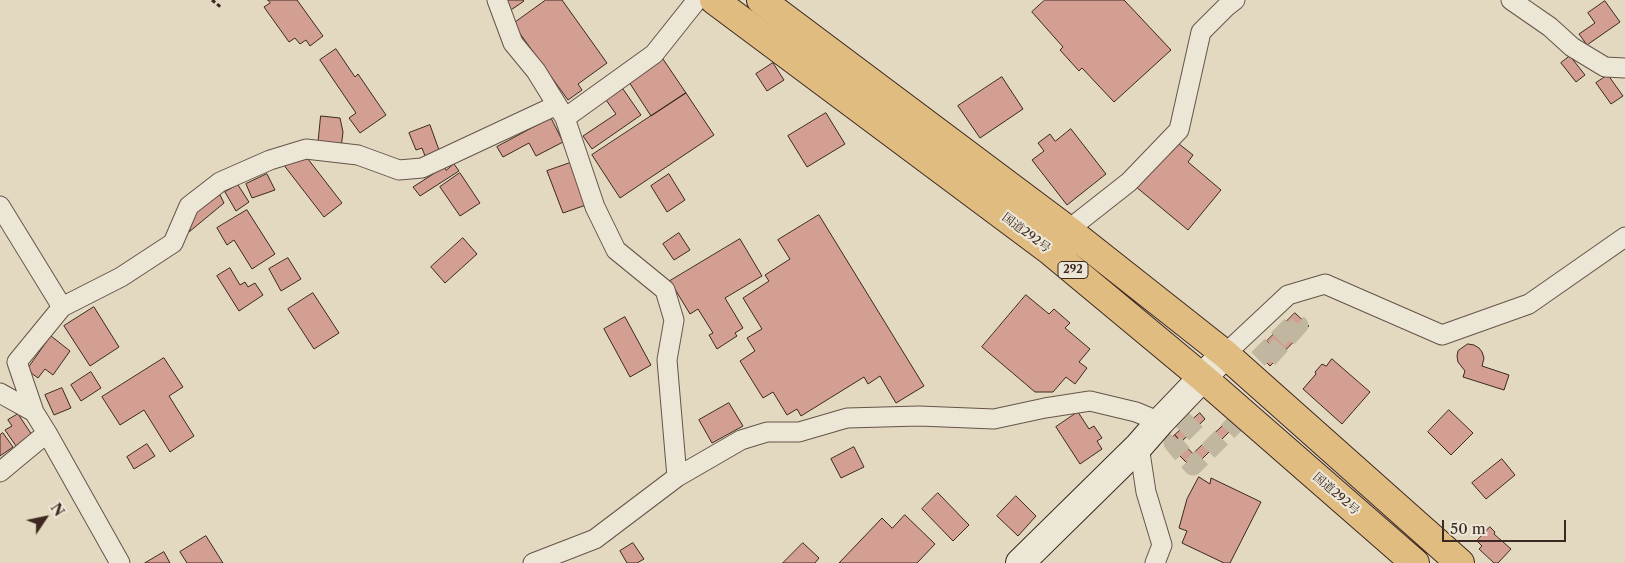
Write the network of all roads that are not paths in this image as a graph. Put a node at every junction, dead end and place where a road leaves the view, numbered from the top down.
1 (497, 0) edge
2 (697, 0) edge
3 (714, 0) edge
4 (761, 0) edge
5 (1235, 0) edge
6 (1511, 0) edge
7 (1625, 68) edge
8 (561, 112) junction
9 (0, 206) edge
10 (1068, 230) junction
11 (1625, 237) edge
12 (62, 307) junction
13 (1225, 354) junction
14 (1203, 378) junction
15 (0, 393) edge
16 (34, 412) junction
17 (1160, 422) junction
18 (47, 433) junction
19 (1139, 446) junction
20 (0, 472) edge
21 (677, 477) junction
22 (1029, 560) edge
23 (120, 563) edge
24 (533, 563) edge
25 (1155, 563) edge
26 (1415, 563) edge
27 (1460, 563) edge

1 - 8 street
2 - 8 street
3 - 14 highway, 国道292号 / 292
4 - 10 highway, 292
5 - 10 street
6 - 7 street
8 - 12 street
8 - 21 street
9 - 12 street
10 - 13 highway, 292
11 - 13 street
12 - 16 street
13 - 14 street
13 - 27 highway, 292
14 - 17 street
14 - 26 highway, 国道292号 / 292
15 - 16 street
16 - 18 street
17 - 19 street
17 - 21 street
18 - 20 street
18 - 23 street
19 - 22 street
19 - 25 street
21 - 24 street

